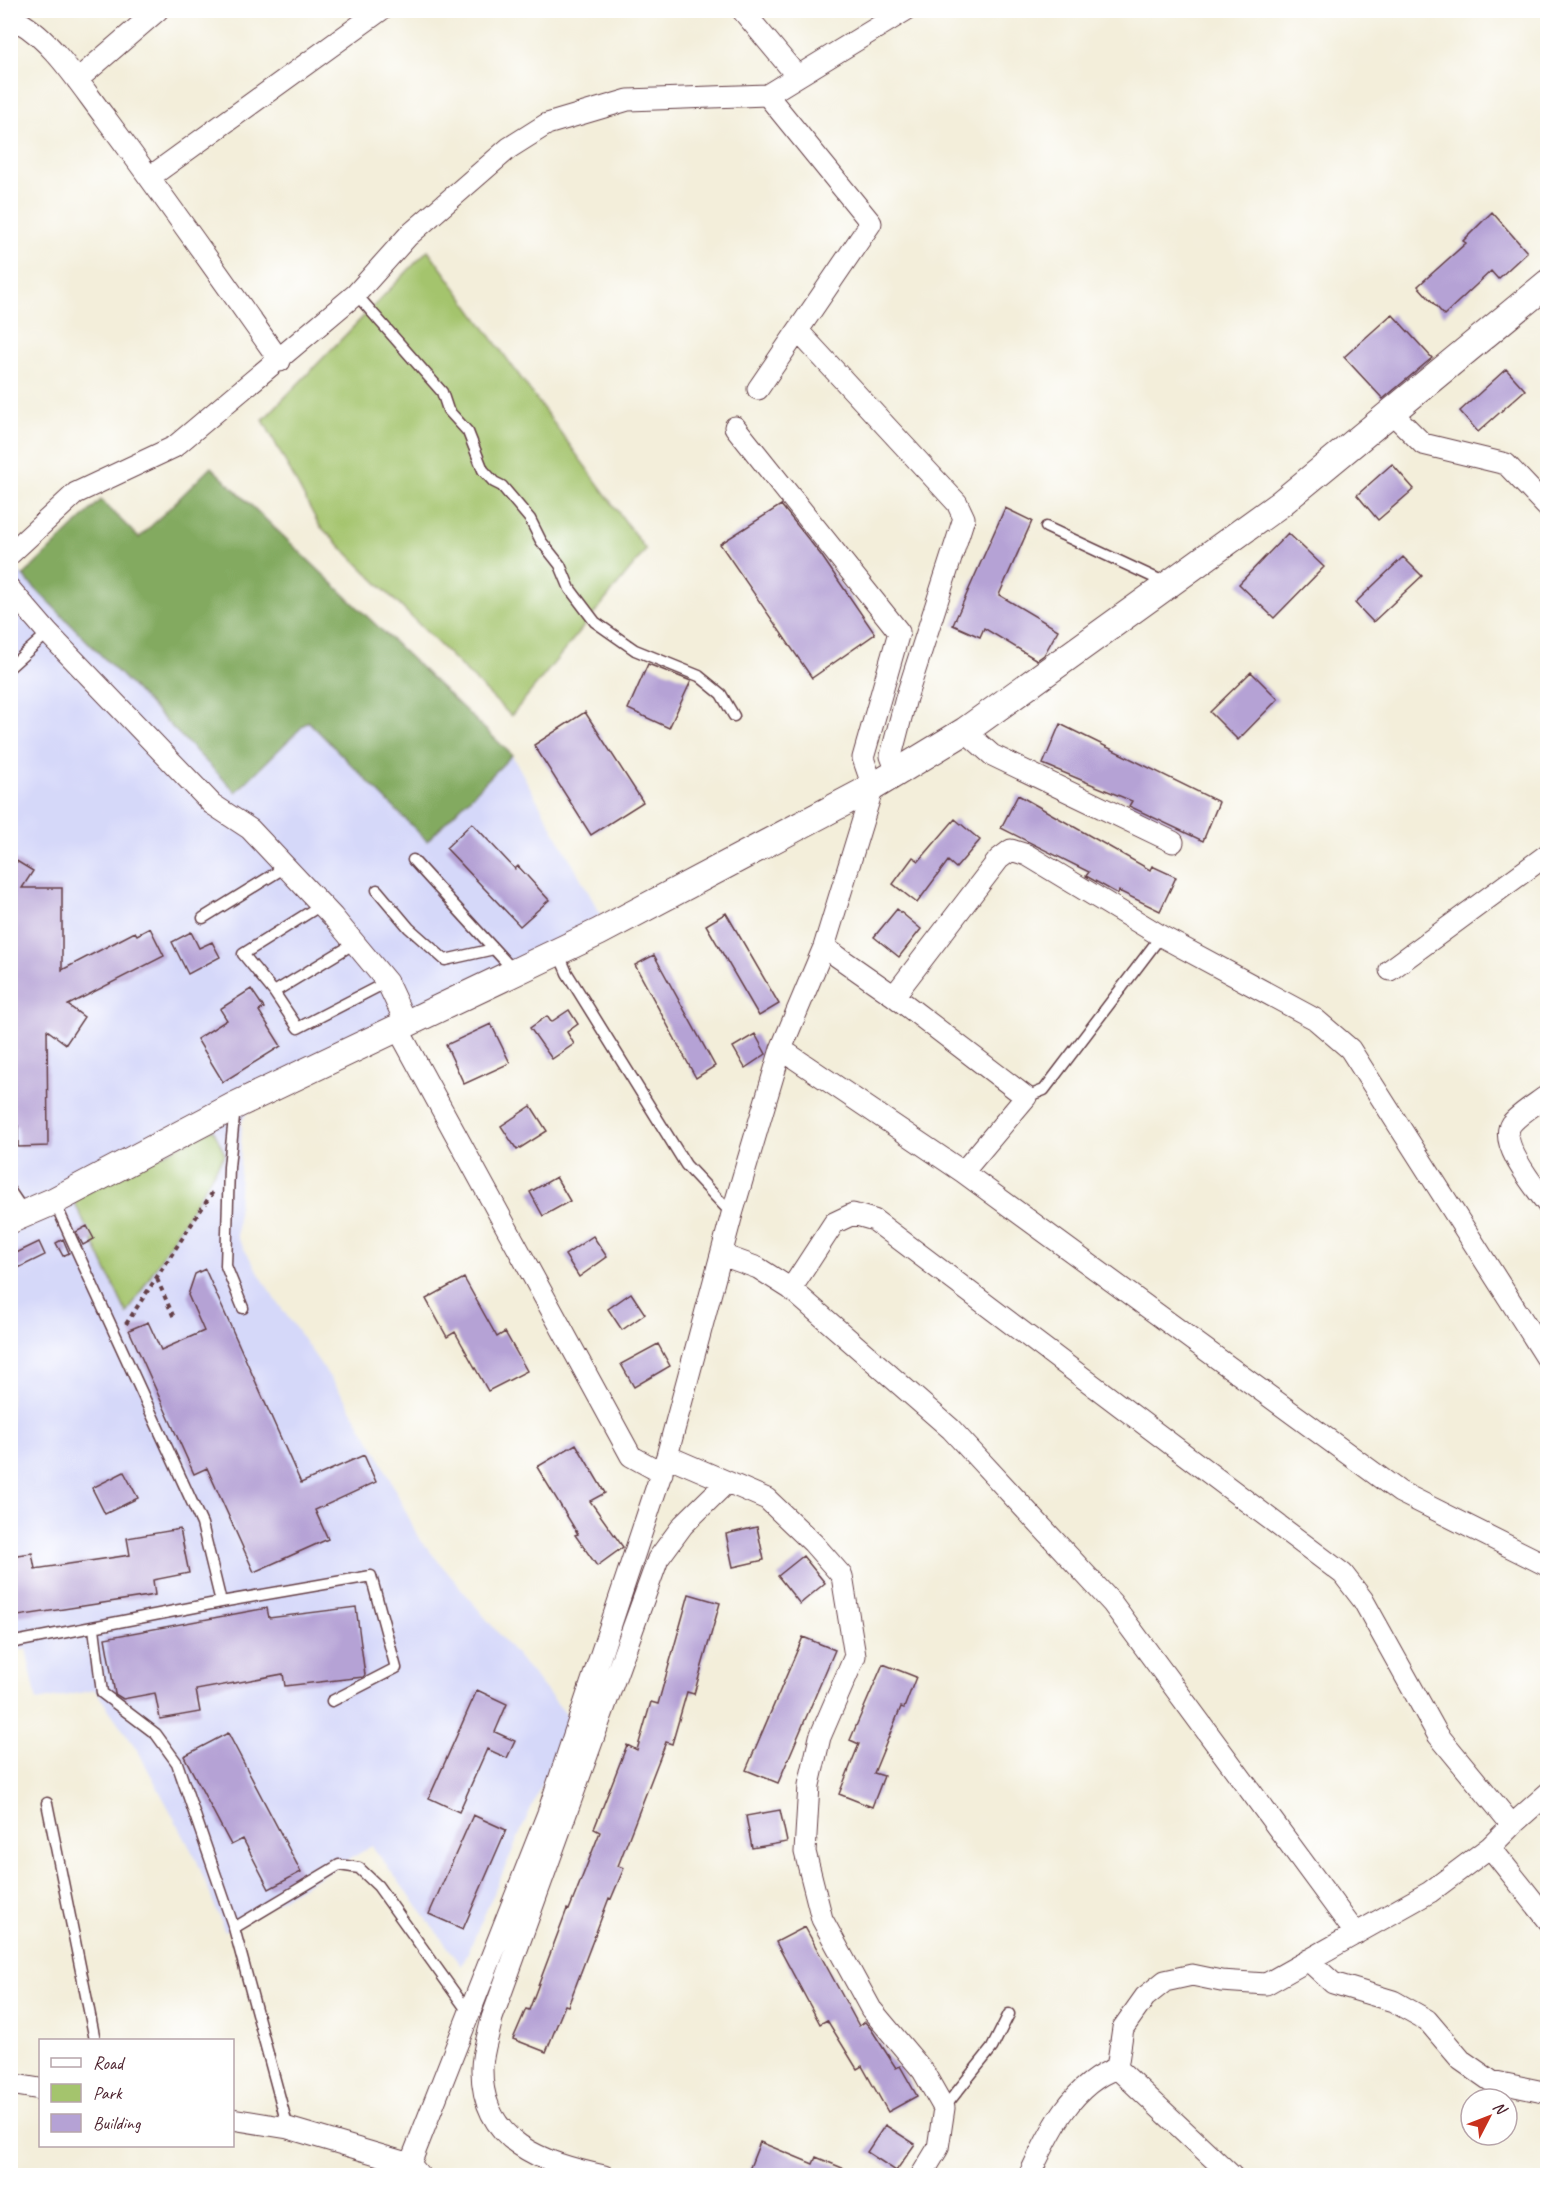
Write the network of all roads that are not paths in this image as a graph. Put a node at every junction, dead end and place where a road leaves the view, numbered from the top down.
1 (158, 10) edge
2 (381, 10) edge
3 (742, 10) edge
4 (906, 10) edge
5 (10, 24) edge
6 (797, 76) junction
7 (76, 80) junction
8 (767, 95) junction
9 (150, 177) junction
10 (1548, 284) edge
11 (356, 294) junction
12 (799, 332) junction
13 (280, 361) junction
14 (758, 389) dead end
15 (1391, 412) junction
16 (735, 427) dead end
17 (1548, 508) edge
18 (1046, 527) dead end
19 (10, 554) edge
20 (1168, 584) junction
21 (10, 589) edge
22 (48, 633) junction
23 (10, 667) edge
24 (734, 716) dead end
25 (965, 731) junction
26 (897, 772) junction
27 (873, 787) junction
28 (1173, 842) dead end
29 (1548, 854) edge
30 (413, 860) dead end
31 (284, 868) junction
32 (377, 890) dead end
33 (321, 905) junction
34 (203, 918) dead end
35 (1161, 936) junction
36 (355, 943) junction
37 (824, 947) junction
38 (494, 949) junction
39 (558, 952) junction
40 (1390, 970) dead end
41 (515, 972) junction
42 (387, 982) junction
43 (274, 992) junction
44 (894, 996) junction
45 (401, 1025) junction
46 (781, 1049) junction
47 (1548, 1095) edge
48 (1026, 1097) junction
49 (236, 1105) junction
50 (963, 1172) junction
51 (10, 1191) edge
52 (54, 1201) junction
53 (1548, 1205) edge
54 (732, 1214) junction
55 (18, 1217) edge
56 (722, 1255) junction
57 (791, 1289) junction
58 (243, 1308) dead end
59 (1548, 1360) edge
60 (664, 1464) junction
61 (727, 1482) junction
62 (1548, 1566) edge
63 (221, 1602) junction
64 (94, 1628) junction
65 (10, 1643) edge
66 (332, 1701) dead end
67 (1548, 1793) edge
68 (47, 1803) dead end
69 (1512, 1825) junction
70 (1490, 1848) junction
71 (1548, 1920) edge
72 (234, 1928) junction
73 (1356, 1934) junction
74 (1308, 1960) junction
75 (470, 2013) junction
76 (1009, 2014) dead end
77 (95, 2039) edge
78 (1117, 2068) junction
79 (10, 2084) edge
80 (39, 2089) edge
81 (1548, 2093) edge
82 (944, 2108) junction
83 (234, 2119) edge
84 (288, 2128) junction
85 (415, 2170) edge
86 (604, 2175) edge
87 (921, 2175) edge
88 (1029, 2175) edge
89 (1232, 2175) edge

1 - 7 street
2 - 9 street
3 - 6 street
4 - 6 street
5 - 7 street
6 - 8 street
7 - 9 street
8 - 11 street
8 - 12 street
9 - 13 street
10 - 15 street
11 - 13 street
11 - 24 lane
12 - 14 street
12 - 26 street
13 - 19 street
15 - 17 street
15 - 20 street
16 - 27 street
18 - 20 lane
20 - 25 street
21 - 22 street
22 - 23 lane
22 - 31 street
25 - 26 street
25 - 28 street
26 - 27 street
27 - 37 street
27 - 39 street
29 - 40 street
30 - 38 lane
31 - 33 street
31 - 34 lane
32 - 38 lane
33 - 36 street
33 - 43 lane
35 - 44 street
35 - 48 lane
35 - 59 street
36 - 42 street
36 - 43 lane
37 - 44 street
37 - 46 street
38 - 41 lane
39 - 41 street
39 - 54 lane
41 - 45 street
42 - 43 lane
42 - 45 street
44 - 48 street
45 - 49 street
45 - 60 street
46 - 50 street
46 - 54 street
47 - 53 street
48 - 50 street
49 - 52 street
49 - 58 lane
50 - 62 street
51 - 55 lane
52 - 55 street
52 - 63 lane
54 - 56 street
56 - 57 street
56 - 60 street
57 - 69 street
57 - 73 street
60 - 61 street
60 - 75 street
61 - 82 street
61 - 86 street
63 - 64 lane
63 - 66 lane
64 - 65 lane
64 - 72 lane
67 - 69 street
68 - 77 lane
69 - 70 street
70 - 71 street
70 - 73 street
72 - 75 lane
72 - 84 lane
73 - 74 street
74 - 78 street
74 - 81 street
75 - 85 street
76 - 82 lane
78 - 88 street
78 - 89 street
79 - 80 street
82 - 87 street
83 - 84 street
84 - 85 street

